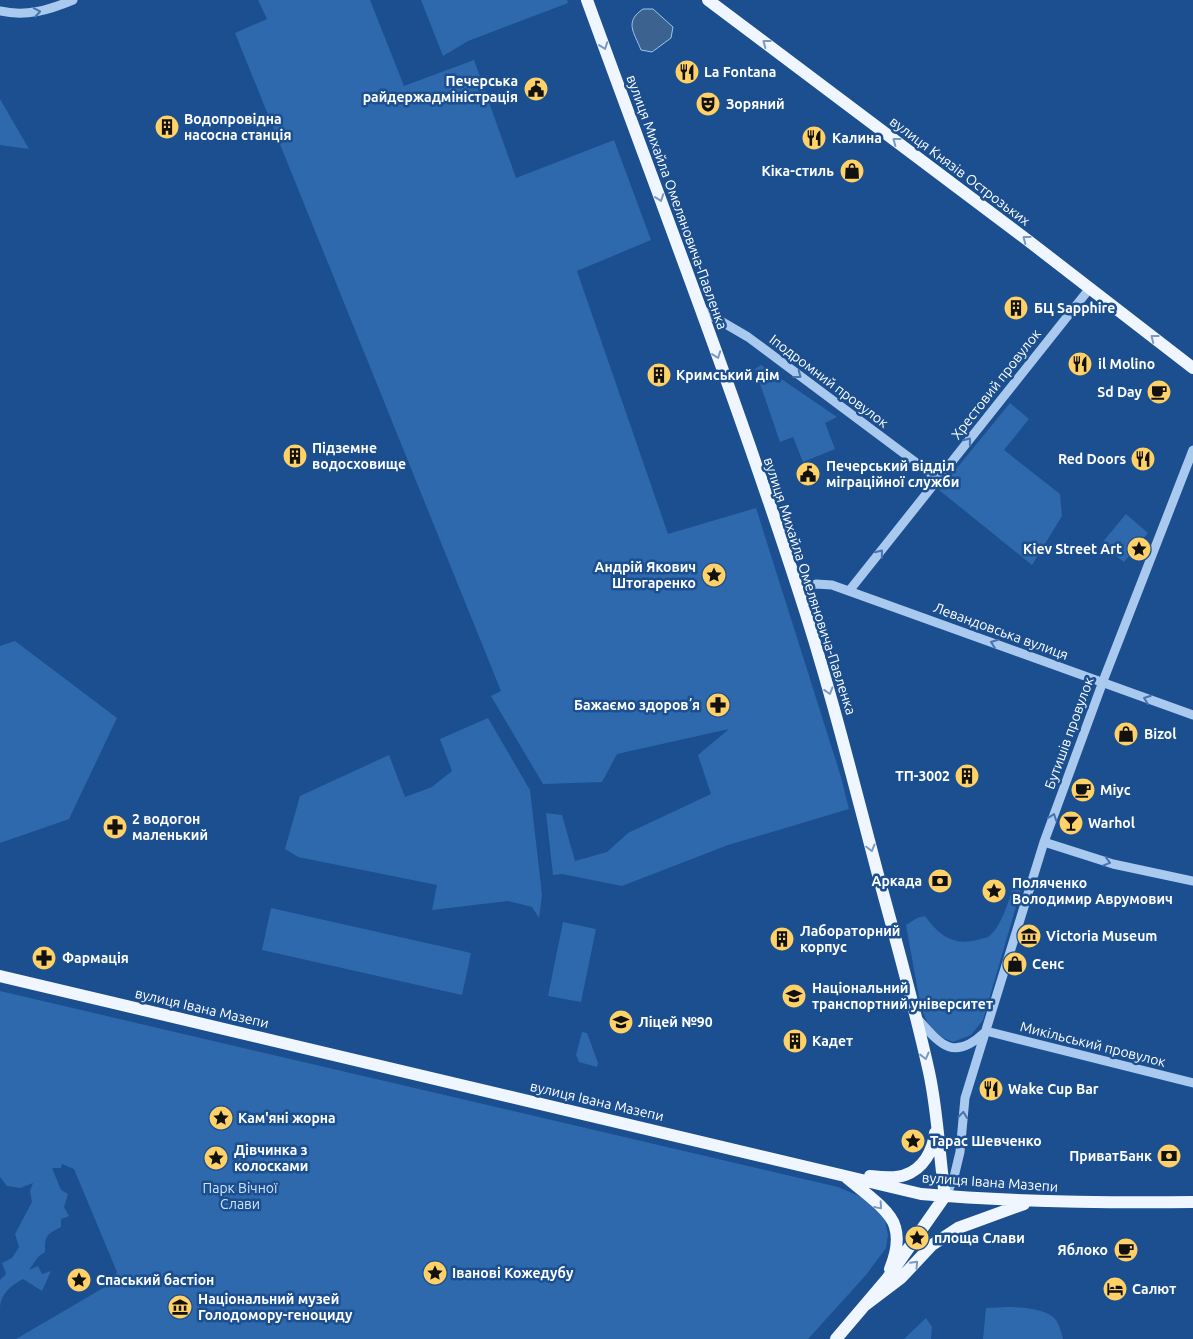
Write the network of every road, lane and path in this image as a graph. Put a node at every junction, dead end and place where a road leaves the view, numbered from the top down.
1 (73, 0) edge
2 (587, 0) edge
3 (708, 0) edge
4 (0, 11) edge
5 (1090, 288) junction
6 (700, 309) junction
7 (1193, 368) edge
8 (1193, 450) edge
9 (938, 479) junction
10 (798, 589) junction
11 (849, 591) junction
12 (1103, 682) junction
13 (1193, 715) edge
14 (1044, 842) junction
15 (1193, 881) edge
16 (0, 976) edge
17 (915, 1015) junction
18 (986, 1031) junction
19 (1193, 1083) edge
20 (938, 1117) junction
21 (842, 1175) junction
22 (946, 1196) junction
23 (1038, 1201) junction
24 (1193, 1202) edge
25 (887, 1279) junction
26 (864, 1306) junction
27 (836, 1339) edge

4 -> 1 street
2 -> 6 main road, вулиця Михайла Омеляновича-Павленка
5 -> 3 main road, вулиця Князів Острозьких
7 -> 5 main road, вулиця Князів Острозьких
9 -> 5 street, Хрестовий провулок
6 -> 9 street, Іподромний провулок
6 -> 10 main road, вулиця Михайла Омеляновича-Павленка
8 - 12 street, Бутишів провулок
11 -> 9 street, Хрестовий провулок
10 - 11 street, Левандовська вулиця
10 -> 17 main road, вулиця Михайла Омеляновича-Павленка
12 -> 11 street, Левандовська вулиця
13 -> 12 street, Левандовська вулиця
14 -> 12 street, Бутишів провулок
14 -> 15 street
14 - 18 street, Бутишів провулок
16 - 21 main road, вулиця Івана Мазепи
17 - 18 street
17 -> 20 main road, вулиця Михайла Омеляновича-Павленка
18 - 19 street, Микільський провулок
22 -> 18 street, Бутишів провулок
20 - 21 main road
20 - 22 main road, вулиця Михайла Омеляновича-Павленка
21 - 22 main road, вулиця Івана Мазепи
21 -> 25 main road
22 - 23 main road, вулиця Івана Мазепи
22 - 25 main road
23 - 24 main road, вулиця Івана Мазепи
26 -> 23 main road
25 - 26 main road
26 - 27 main road

